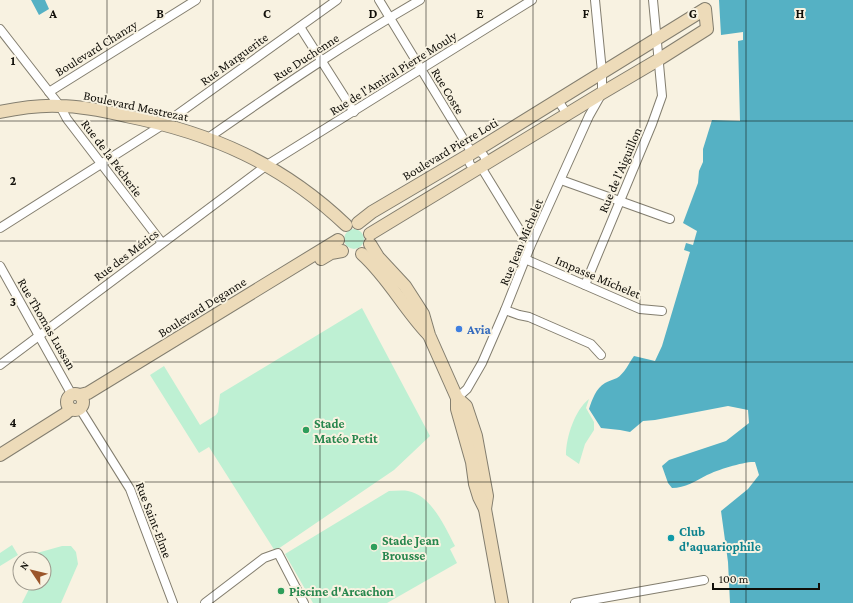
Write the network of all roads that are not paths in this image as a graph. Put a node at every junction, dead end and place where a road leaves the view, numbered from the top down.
1 (196, 0) edge
2 (337, 0) edge
3 (379, 0) edge
4 (420, 0) edge
5 (532, 0) edge
6 (595, 0) edge
7 (653, 0) edge
8 (390, 17) junction
9 (300, 27) junction
10 (0, 29) edge
11 (657, 39) junction
12 (321, 60) junction
13 (658, 60) junction
14 (421, 69) junction
15 (602, 72) junction
16 (49, 92) junction
17 (602, 93) junction
18 (558, 99) junction
19 (60, 106) junction
20 (0, 112) edge
21 (354, 112) junction
22 (567, 114) junction
23 (164, 124) junction
24 (208, 138) junction
25 (472, 153) junction
26 (101, 164) junction
27 (267, 165) junction
28 (481, 167) junction
29 (561, 180) junction
30 (619, 201) junction
31 (670, 219) dead end
32 (352, 224) junction
33 (0, 228) edge
34 (370, 239) junction
35 (162, 243) junction
36 (340, 245) junction
37 (530, 247) junction
38 (362, 254) junction
39 (525, 259) junction
40 (0, 266) edge
41 (585, 285) junction
42 (506, 310) junction
43 (662, 311) dead end
44 (428, 335) junction
45 (39, 336) junction
46 (600, 355) dead end
47 (0, 365) edge
48 (458, 398) junction
49 (76, 402) junction
50 (0, 448) edge
51 (0, 455) edge
52 (704, 580) dead end
53 (173, 603) edge
54 (205, 603) edge
55 (304, 603) edge
56 (502, 603) edge
57 (575, 603) edge

1 - 16 street, Boulevard Chanzy
2 - 9 street, Rue Marguerite
3 - 8 street, Rue Coste
4 - 8 street, Rue Duchenne
5 - 14 street, Rue de l'Amiral Pierre Mouly
6 - 15 street
7 - 11 street
8 - 12 street, Rue Duchenne
8 - 14 street, Rue Coste
9 - 12 street
9 - 23 street, Rue Marguerite
10 - 16 street, Rue de la Pécherie
11 - 13 street
11 - 13 street, Boulevard Pierre Loti
11 - 15 street, Boulevard Pierre Loti
12 - 21 street
12 - 24 street, Rue Duchenne
13 - 17 street, Boulevard Pierre Loti
13 - 30 street, Rue de l'Aiguillon
14 - 21 street, Rue de l'Amiral Pierre Mouly
14 - 25 street, Rue Coste
15 - 17 street
15 - 18 street, Boulevard Pierre Loti
16 - 19 street, Rue de la Pécherie
17 - 22 street, Boulevard Pierre Loti
17 - 29 street, Rue Jean Michelet
18 - 22 street
18 - 25 street, Boulevard Pierre Loti
19 - 20 street, Boulevard Mestrezat
19 - 23 street, Boulevard Mestrezat
19 - 26 street, Rue de la Pécherie
21 - 27 street, Rue de l'Amiral Pierre Mouly
22 - 28 street, Boulevard Pierre Loti
23 - 24 street, Boulevard Mestrezat
23 - 26 street, Rue Marguerite
24 - 27 street, Boulevard Mestrezat
25 - 28 street
25 - 28 street
25 - 32 street, Boulevard Pierre Loti
26 - 33 street, Rue Marguerite
26 - 35 street, Rue de la Pécherie
27 - 32 street, Boulevard Mestrezat
27 - 35 street, Rue des Mérics
28 - 34 street, Boulevard Pierre Loti
28 - 37 street
29 - 30 street
29 - 37 street, Rue Jean Michelet
30 - 31 street
30 - 41 street, Rue de l'Aiguillon
32 - 34 street
32 - 36 street
34 - 38 street
34 - 44 street
35 - 45 street, Rue des Mérics
36 - 38 street
36 - 49 street, Boulevard Deganne
37 - 39 street, Rue Jean Michelet
38 - 44 street
39 - 41 street, Impasse Michelet
39 - 42 street, Rue Jean Michelet
40 - 45 street, Rue Thomas Lussan
41 - 43 street, Impasse Michelet
42 - 46 street
42 - 48 street, Rue Jean Michelet
44 - 48 street
45 - 47 street, Rue des Mérics
45 - 49 street, Rue Thomas Lussan
48 - 56 street
49 - 50 street, Boulevard Deganne
49 - 51 street, Boulevard Deganne
49 - 53 street, Rue Saint-Elme
52 - 57 street
54 - 55 street

